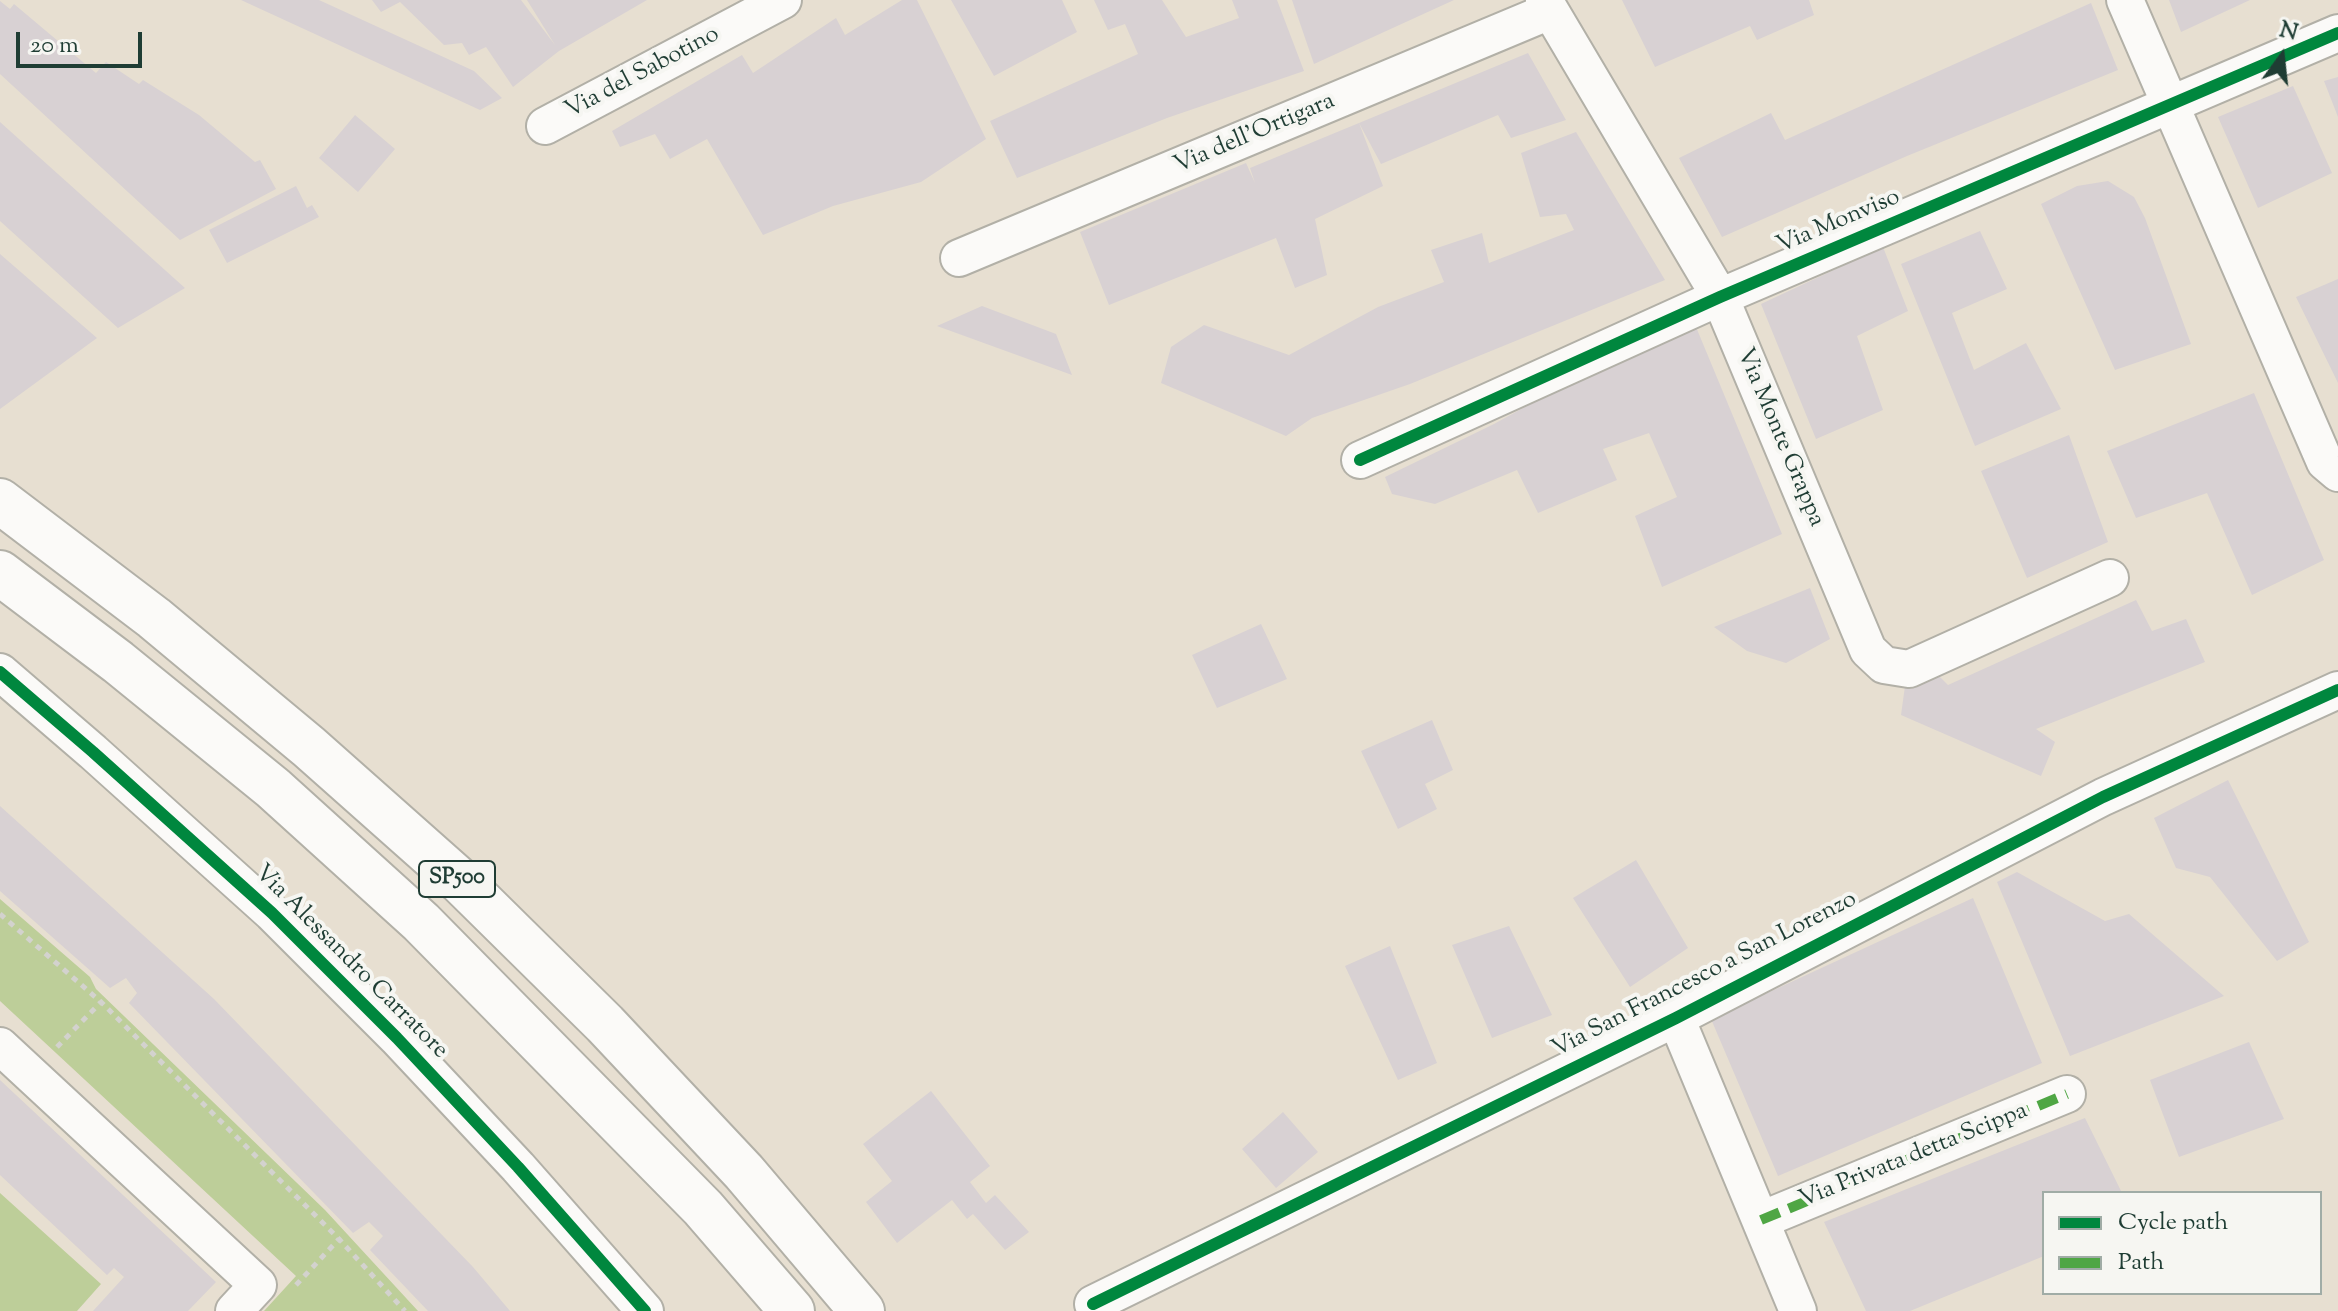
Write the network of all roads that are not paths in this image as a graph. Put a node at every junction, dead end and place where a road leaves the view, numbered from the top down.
1 (783, 0) edge
2 (2125, 0) edge
3 (1547, 6) edge
4 (723, 14) edge
5 (2338, 33) edge
6 (2170, 106) junction
7 (545, 126) dead end
8 (959, 258) dead end
9 (1720, 297) junction
10 (1360, 460) dead end
11 (2338, 473) edge
12 (0, 501) edge
13 (0, 573) edge
14 (2110, 578) dead end
15 (0, 672) edge
16 (2338, 690) edge
17 (1676, 1018) junction
18 (0, 1046) edge
19 (2067, 1094) dead end
20 (1761, 1220) junction
21 (1093, 1304) dead end
22 (234, 1311) edge
23 (645, 1311) edge
24 (792, 1311) edge
25 (862, 1311) edge
26 (1798, 1311) edge

1 - 4 street, Via del Sabotino
2 - 6 street
3 - 8 street, Via dell'Ortigara
3 - 9 street, Via Monte Grappa
4 - 7 street, Via del Sabotino
5 - 6 street, Via Monviso
6 - 9 street, Via Monviso
6 - 11 street
9 - 10 street, Via Monviso
9 - 14 street, Via Monte Grappa
12 - 25 highway, SP500
13 - 24 highway, SP500
15 - 23 street, Via Alessandro Carratore
16 - 17 street, Via San Francesco a San Lorenzo
17 - 20 street
17 - 21 street, Via San Francesco a San Lorenzo
18 - 22 street
19 - 20 street, Via Privata detta Scippa
20 - 26 street

